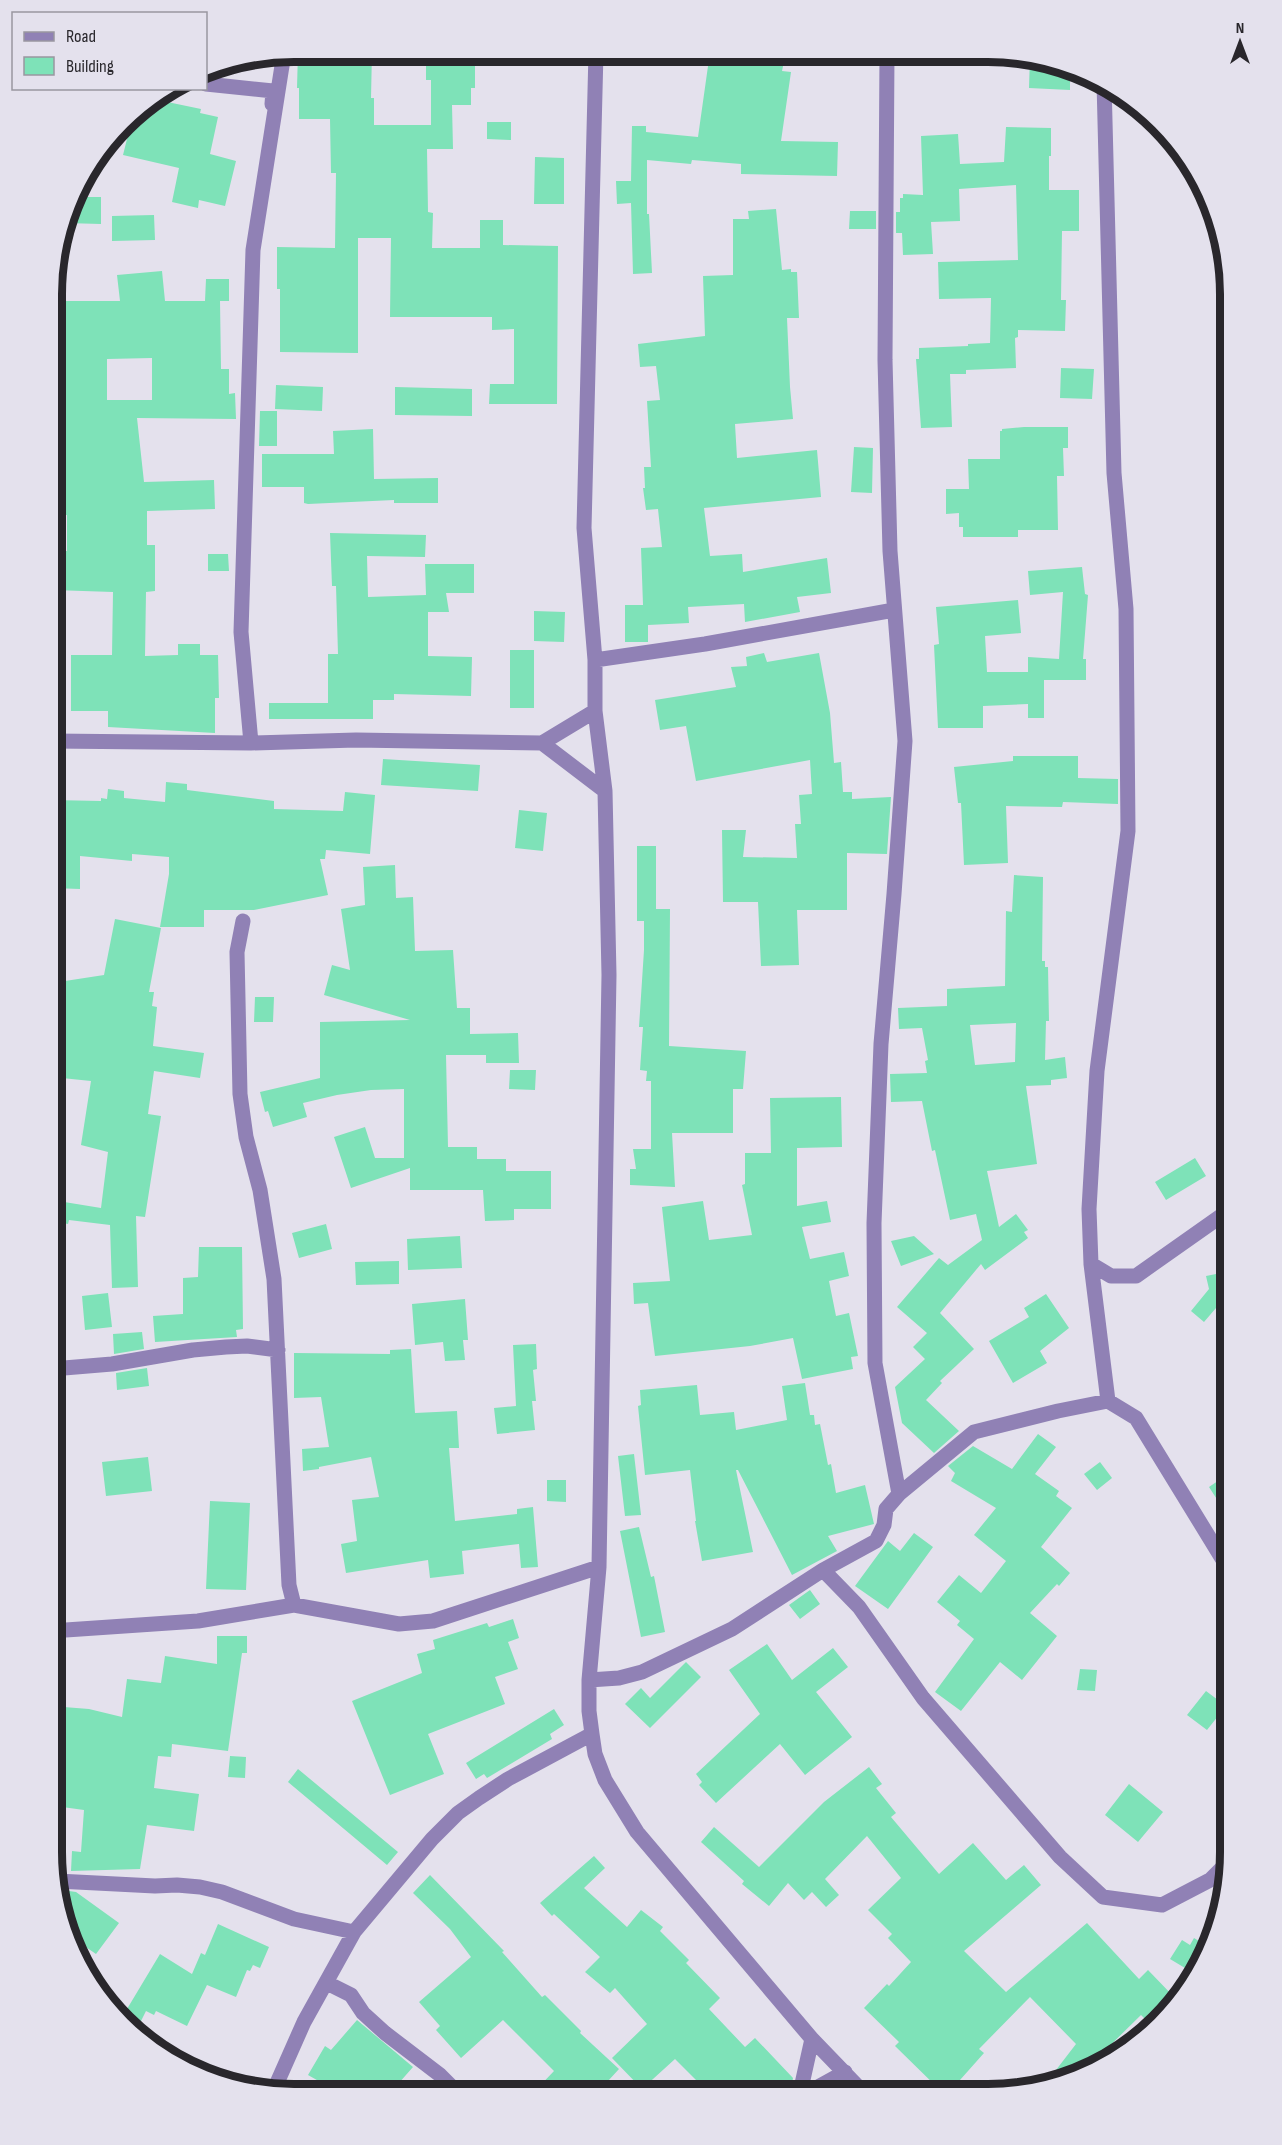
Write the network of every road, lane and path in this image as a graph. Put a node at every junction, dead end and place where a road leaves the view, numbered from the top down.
1 (283, 62) edge
2 (596, 62) edge
3 (887, 62) edge
4 (207, 84) edge
5 (1104, 93) edge
6 (253, 250) junction
7 (894, 610) junction
8 (595, 660) junction
9 (595, 711) junction
10 (62, 741) edge
11 (251, 742) junction
12 (542, 742) junction
13 (605, 791) junction
14 (243, 921) dead end
15 (1220, 1217) edge
16 (1091, 1264) junction
17 (278, 1350) junction
18 (62, 1368) edge
19 (1108, 1401) junction
20 (899, 1494) junction
21 (1220, 1555) edge
22 (599, 1566) junction
23 (823, 1570) junction
24 (294, 1605) junction
25 (62, 1630) edge
26 (589, 1680) junction
27 (591, 1734) junction
28 (1220, 1870) edge
29 (63, 1881) edge
30 (354, 1932) junction
31 (327, 1983) junction
32 (812, 2039) junction
33 (845, 2072) junction
34 (277, 2083) edge
35 (450, 2084) edge
36 (802, 2084) edge
37 (824, 2084) edge
38 (856, 2084) edge

1 - 6 street
2 - 8 street
3 - 7 street
4 - 6 street
5 - 16 street
6 - 11 street
7 - 8 street
7 - 20 street
8 - 9 street
9 - 12 street
9 - 13 street
10 - 11 street
11 - 12 street
12 - 13 street
13 - 22 street
14 - 17 street
15 - 16 street
16 - 19 street
17 - 18 street
17 - 24 street
19 - 20 street
19 - 21 street
20 - 23 street
22 - 24 street
22 - 26 street
23 - 26 street
23 - 28 street
24 - 25 street
26 - 27 street
27 - 30 street
27 - 32 street
29 - 30 street
30 - 31 street
31 - 34 street
31 - 35 street
32 - 33 street
32 - 36 street
33 - 37 street
33 - 38 street

